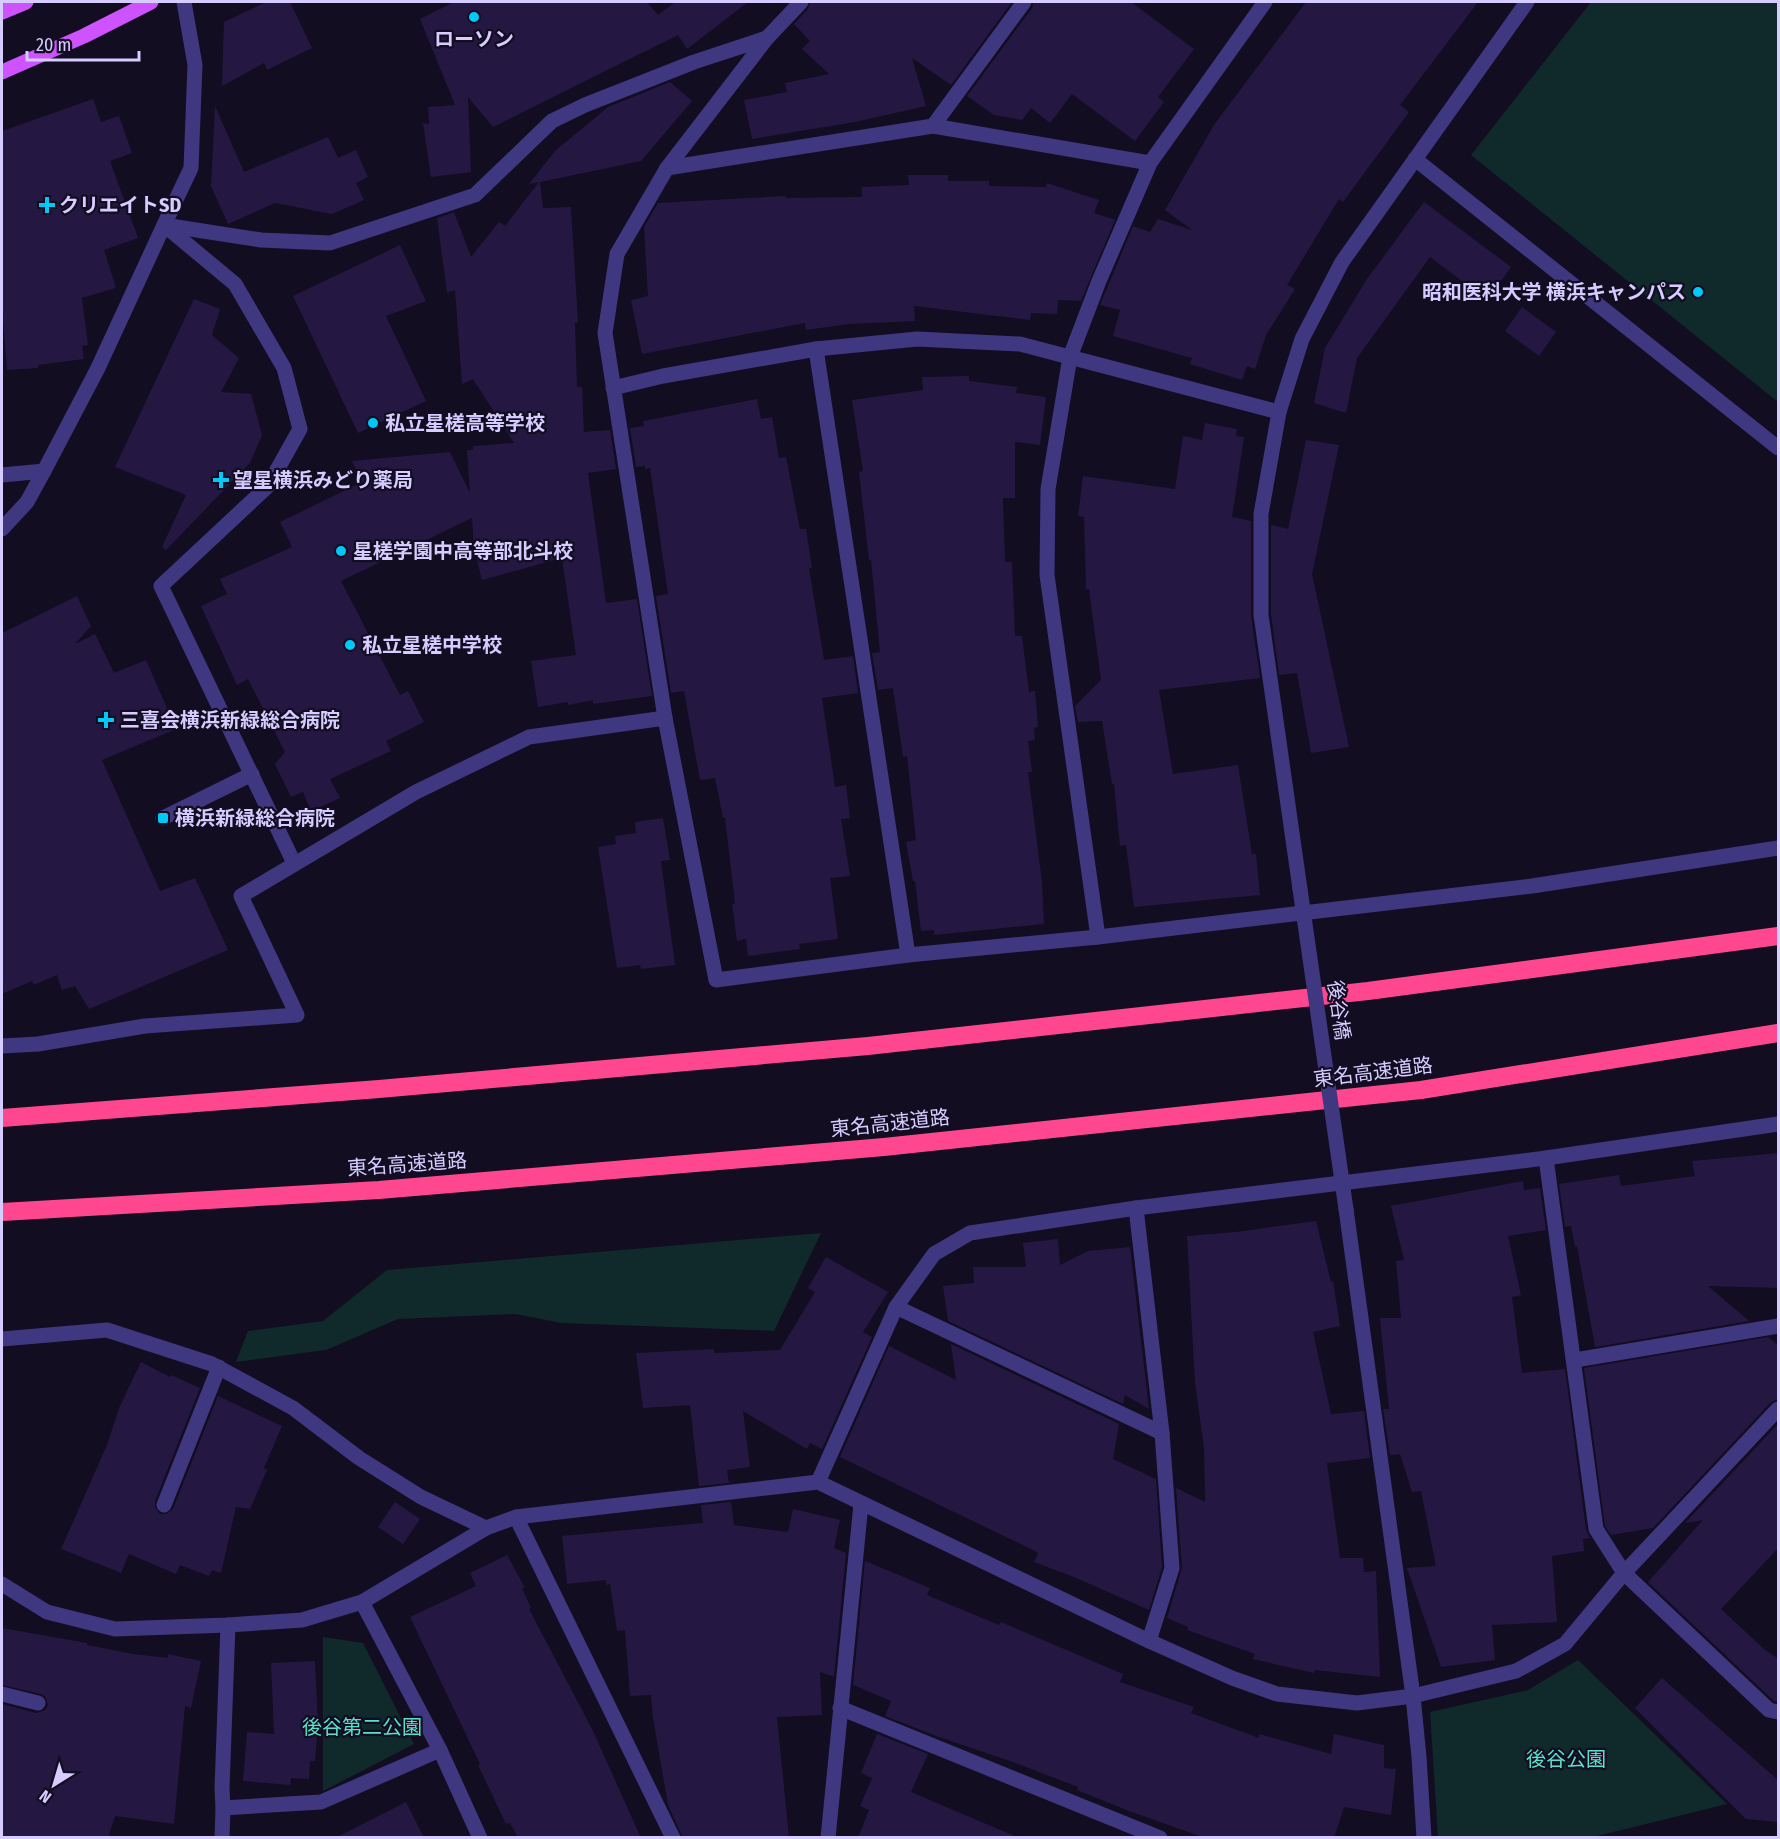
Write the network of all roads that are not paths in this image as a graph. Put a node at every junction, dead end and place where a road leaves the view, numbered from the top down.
1 (26, 2) edge
2 (151, 2) edge
3 (183, 2) edge
4 (801, 2) edge
5 (1024, 2) edge
6 (1265, 2) edge
7 (1527, 2) edge
8 (2, 12) edge
9 (767, 38) junction
10 (2, 72) edge
11 (933, 126) junction
12 (1415, 159) junction
13 (1150, 163) junction
14 (667, 168) junction
15 (164, 225) junction
16 (816, 349) junction
17 (1070, 357) junction
18 (613, 388) junction
19 (1279, 412) junction
20 (1779, 447) edge
21 (44, 471) junction
22 (2, 475) edge
23 (2, 529) edge
24 (665, 718) junction
25 (252, 774) junction
26 (163, 818) dead end
27 (1779, 848) edge
28 (294, 863) junction
29 (1779, 936) edge
30 (1098, 937) junction
31 (908, 955) junction
32 (1779, 1033) edge
33 (2, 1046) edge
34 (2, 1118) edge
35 (1779, 1124) edge
36 (1546, 1158) junction
37 (1136, 1208) junction
38 (2, 1212) edge
39 (896, 1307) junction
40 (1779, 1326) edge
41 (2, 1339) edge
42 (1575, 1360) junction
43 (219, 1367) junction
44 (1779, 1409) edge
45 (1162, 1432) junction
46 (818, 1482) junction
47 (861, 1504) junction
48 (164, 1505) dead end
49 (516, 1517) junction
50 (486, 1528) junction
51 (1624, 1573) junction
52 (2, 1584) edge
53 (362, 1602) junction
54 (228, 1625) junction
55 (1149, 1641) junction
56 (2, 1694) edge
57 (1413, 1696) junction
58 (38, 1703) dead end
59 (840, 1708) junction
60 (1779, 1712) edge
61 (441, 1750) junction
62 (223, 1808) junction
63 (222, 1838) edge
64 (480, 1838) edge
65 (673, 1838) edge
66 (828, 1838) edge
67 (1160, 1838) edge
68 (1424, 1838) edge

1 - 8 main road
2 - 10 main road
3 - 15 street
4 - 9 street
5 - 11 street
6 - 13 street
7 - 12 street, 後谷橋
9 - 14 street
9 - 15 street
11 - 13 street
11 - 14 street
12 - 19 street, 後谷橋
12 - 20 street
13 - 17 street
14 - 18 street
15 - 21 street
15 - 25 street
16 - 17 street
16 - 18 street
16 - 31 street
17 - 19 street
17 - 30 street
18 - 24 street
19 - 57 street, 後谷橋, bridge
21 - 22 street
21 - 23 street
24 - 28 street
24 - 31 street
25 - 26 street
25 - 28 street
27 - 30 street
28 - 33 street
29 - 34 highway
30 - 31 street
32 - 38 highway, 東名高速道路
35 - 36 street
36 - 37 street
36 - 42 street
37 - 39 street
37 - 45 street
39 - 45 street
39 - 46 street
40 - 42 street
41 - 43 street
42 - 51 street
43 - 48 street
43 - 50 street
44 - 51 street
45 - 55 street
46 - 47 street
46 - 49 street
47 - 55 street
47 - 59 street
49 - 50 street
49 - 65 street
50 - 53 street
51 - 57 street
51 - 60 street
52 - 54 street
53 - 54 street
53 - 61 street
54 - 62 street
55 - 57 street
56 - 58 street
57 - 68 street, 後谷橋
59 - 66 street
59 - 67 street
61 - 62 street
61 - 64 street
62 - 63 street

